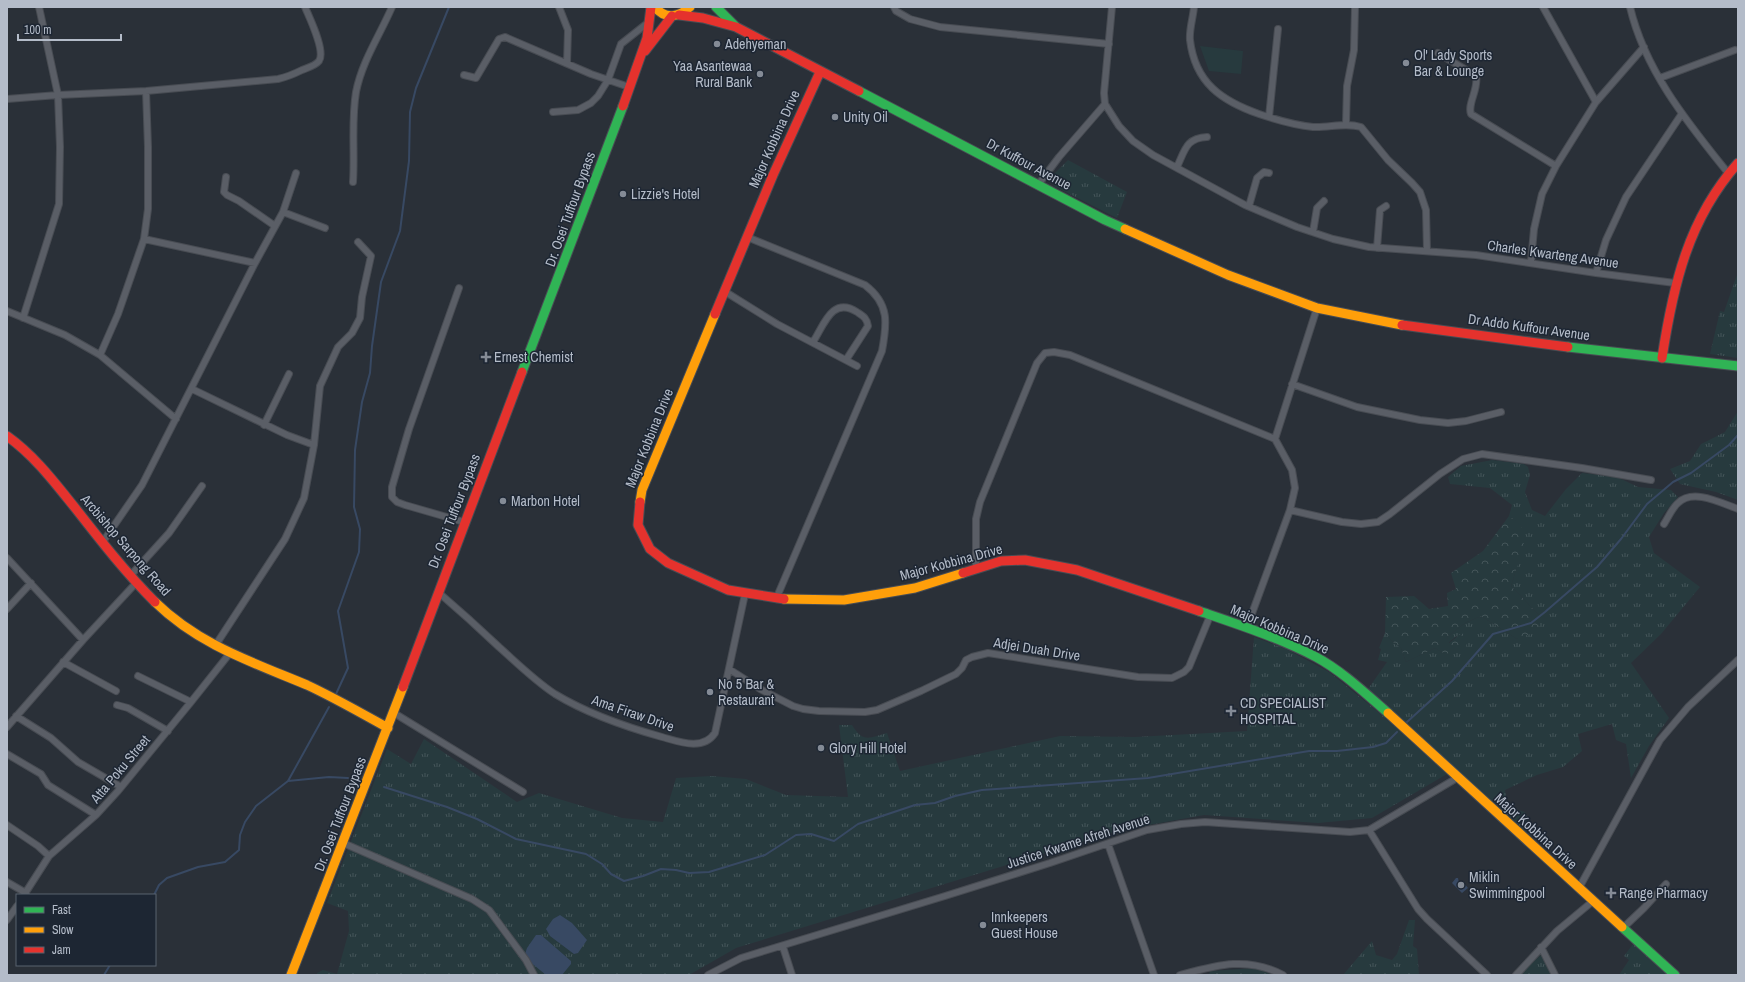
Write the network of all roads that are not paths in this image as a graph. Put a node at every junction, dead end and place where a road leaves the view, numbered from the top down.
1 (39, 7) edge
2 (305, 7) edge
3 (392, 7) edge
4 (559, 7) edge
5 (643, 7) edge
6 (651, 7) edge
7 (655, 7) edge
8 (690, 7) edge
9 (716, 7) edge
10 (894, 7) edge
11 (1112, 7) edge
12 (1194, 7) edge
13 (1355, 7) edge
14 (1543, 7) edge
15 (1630, 7) edge
16 (676, 16) junction
17 (645, 26) junction
18 (736, 27) junction
19 (1278, 29) dead end
20 (1109, 44) junction
21 (1644, 47) junction
22 (1735, 50) dead end
23 (642, 53) junction
24 (1438, 53) dead end
25 (567, 63) junction
26 (820, 72) junction
27 (464, 75) dead end
28 (1660, 78) junction
29 (608, 80) junction
30 (629, 87) junction
31 (146, 91) junction
32 (58, 95) junction
33 (7, 99) edge
34 (1596, 102) junction
35 (1105, 104) junction
36 (553, 112) dead end
37 (1682, 114) junction
38 (1269, 117) junction
39 (1346, 124) junction
40 (1207, 137) dead end
41 (1738, 163) edge
42 (1556, 166) junction
43 (1177, 167) junction
44 (296, 173) dead end
45 (1728, 173) junction
46 (1270, 174) dead end
47 (226, 177) dead end
48 (353, 182) dead end
49 (1038, 184) junction
50 (1324, 201) dead end
51 (1249, 206) junction
52 (1386, 206) dead end
53 (283, 212) junction
54 (275, 226) junction
55 (325, 228) dead end
56 (1313, 232) junction
57 (747, 237) junction
58 (144, 239) junction
59 (358, 242) dead end
60 (1378, 248) junction
61 (1427, 251) junction
62 (1531, 262) junction
63 (255, 263) junction
64 (1596, 273) junction
65 (1676, 283) junction
66 (460, 288) dead end
67 (724, 291) junction
68 (1317, 308) junction
69 (7, 311) edge
70 (23, 318) junction
71 (813, 342) junction
72 (100, 354) junction
73 (1662, 358) junction
74 (846, 360) junction
75 (857, 366) dead end
76 (1738, 366) edge
77 (289, 374) dead end
78 (1292, 384) junction
79 (192, 389) junction
80 (1500, 412) dead end
81 (176, 419) junction
82 (264, 425) junction
83 (7, 436) edge
84 (1275, 439) junction
85 (314, 445) junction
86 (1651, 480) dead end
87 (202, 486) dead end
88 (1738, 509) edge
89 (1290, 510) junction
90 (464, 522) junction
91 (1664, 524) dead end
92 (102, 543) junction
93 (7, 558) edge
94 (976, 570) junction
95 (133, 580) junction
96 (31, 583) junction
97 (438, 592) junction
98 (745, 594) junction
99 (776, 599) junction
100 (7, 609) edge
101 (1210, 616) junction
102 (1247, 627) junction
103 (83, 640) junction
104 (216, 646) junction
105 (230, 653) junction
106 (1738, 660) edge
107 (63, 662) junction
108 (729, 669) junction
109 (138, 676) dead end
110 (116, 691) dead end
111 (191, 702) junction
112 (117, 705) dead end
113 (394, 713) junction
114 (16, 716) junction
115 (7, 726) edge
116 (388, 728) junction
117 (168, 731) junction
118 (7, 754) edge
119 (1457, 778) junction
120 (122, 787) junction
121 (523, 792) dead end
122 (96, 815) junction
123 (7, 825) edge
124 (1369, 830) junction
125 (343, 843) junction
126 (1108, 844) junction
127 (50, 856) junction
128 (7, 882) edge
129 (1666, 884) dead end
130 (1579, 888) junction
131 (25, 894) edge
132 (1593, 901) junction
133 (16, 907) edge
134 (7, 920) edge
135 (1624, 927) junction
136 (783, 947) junction
137 (1541, 947) junction
138 (291, 975) edge
139 (534, 975) edge
140 (708, 975) edge
141 (792, 975) edge
142 (1154, 975) edge
143 (1180, 975) edge
144 (1283, 975) edge
145 (1487, 975) edge
146 (1516, 975) edge
147 (1555, 975) edge
148 (1675, 975) edge

1 - 32 street
2 - 31 street
3 - 48 street
4 - 25 street
5 - 17 main road
6 - 23 main road, Dr. Osei Tuffour Bypass
7 - 16 main road
8 - 16 main road, Dr. Osei Tuffour Bypass
9 - 18 main road
10 - 20 street
11 - 20 street
12 - 38 street
13 - 39 street
14 - 34 street
15 - 21 street
16 - 18 main road
16 - 23 main road, Dr. Osei Tuffour Bypass
17 - 23 main road
17 - 29 street
18 - 26 main road, Dr Kuffour Avenue
19 - 38 street
20 - 35 street
21 - 28 street
21 - 34 street
22 - 28 street
23 - 30 main road, Dr. Osei Tuffour Bypass
24 - 42 street
25 - 27 street
25 - 29 street
26 - 49 main road, Dr Kuffour Avenue
26 - 57 main road, Major Kobbina Drive
28 - 37 street
29 - 30 street
29 - 36 street
30 - 90 main road, Dr. Osei Tuffour Bypass
31 - 32 street
31 - 58 street
32 - 33 street
32 - 70 street
34 - 42 street
35 - 43 street, Charles Kwarteng Avenue
35 - 49 street
37 - 45 street
37 - 64 street
38 - 39 street
39 - 61 street
40 - 43 street
41 - 45 main road
42 - 62 street
43 - 51 street, Charles Kwarteng Avenue
44 - 53 street
45 - 65 main road
46 - 51 street
47 - 54 street
49 - 68 main road, Dr Kuffour Avenue
50 - 56 street
51 - 56 street, Charles Kwarteng Avenue
52 - 60 street
53 - 54 street
53 - 55 street
54 - 63 street
56 - 60 street, Charles Kwarteng Avenue
57 - 67 main road, Major Kobbina Drive
57 - 99 street
58 - 63 street
58 - 72 street
59 - 85 street
60 - 61 street, Charles Kwarteng Avenue
61 - 62 street, Charles Kwarteng Avenue
62 - 64 street, Charles Kwarteng Avenue
63 - 79 street
64 - 65 street, Charles Kwarteng Avenue
65 - 73 main road
66 - 90 street
67 - 71 street
67 - 98 main road, Major Kobbina Drive
68 - 73 main road, Dr Addo Kuffour Avenue
68 - 78 street
69 - 70 street
70 - 72 street
71 - 74 street
71 - 74 street
72 - 81 street
73 - 76 main road, Dr Addo Kuffour Avenue
74 - 75 street
77 - 82 street
78 - 80 street
78 - 84 street
79 - 81 street
79 - 82 street
81 - 92 street
82 - 85 street
83 - 92 main road, Arcbishop Sarpong Road
84 - 89 street
84 - 94 street
85 - 104 street
86 - 89 street
87 - 95 street
88 - 91 street
89 - 102 street
90 - 97 main road, Dr. Osei Tuffour Bypass
92 - 95 main road, Arcbishop Sarpong Road
93 - 96 street
94 - 99 main road, Major Kobbina Drive
94 - 101 main road, Major Kobbina Drive
95 - 103 street
95 - 104 main road, Arcbishop Sarpong Road
96 - 100 street
96 - 103 street
97 - 108 street, Ama Firaw Drive
97 - 113 main road, Dr. Osei Tuffour Bypass
98 - 99 main road, Major Kobbina Drive
98 - 108 street, Ama Firaw Drive
101 - 102 main road, Major Kobbina Drive
101 - 108 street, Adjei Duah Drive
102 - 119 main road, Major Kobbina Drive
103 - 107 street
104 - 105 main road, Arcbishop Sarpong Road
105 - 111 street, Atta Poku Street
105 - 116 main road, Arcbishop Sarpong Road
106 - 130 street
107 - 110 street
107 - 114 street
109 - 111 street
111 - 117 street, Atta Poku Street
112 - 117 street
113 - 116 main road, Dr. Osei Tuffour Bypass
113 - 121 street
114 - 115 street
114 - 120 street
116 - 125 main road, Dr. Osei Tuffour Bypass
117 - 120 street, Atta Poku Street
118 - 122 street
119 - 124 street, Justice Kwame Afreh Avenue
119 - 130 main road, Major Kobbina Drive
120 - 122 street, Atta Poku Street
122 - 127 street, Atta Poku Street
123 - 127 street
124 - 126 street, Justice Kwame Afreh Avenue
124 - 145 street
125 - 138 main road, Dr. Osei Tuffour Bypass
125 - 139 street
126 - 136 street, Justice Kwame Afreh Avenue
126 - 142 street
127 - 131 street, Atta Poku Street
128 - 131 street
129 - 135 street
130 - 132 main road, Major Kobbina Drive
132 - 135 main road, Major Kobbina Drive
132 - 137 street
133 - 134 street
135 - 148 main road, Major Kobbina Drive
136 - 140 street, Justice Kwame Afreh Avenue
136 - 141 street
137 - 146 street
137 - 147 street
143 - 144 street

